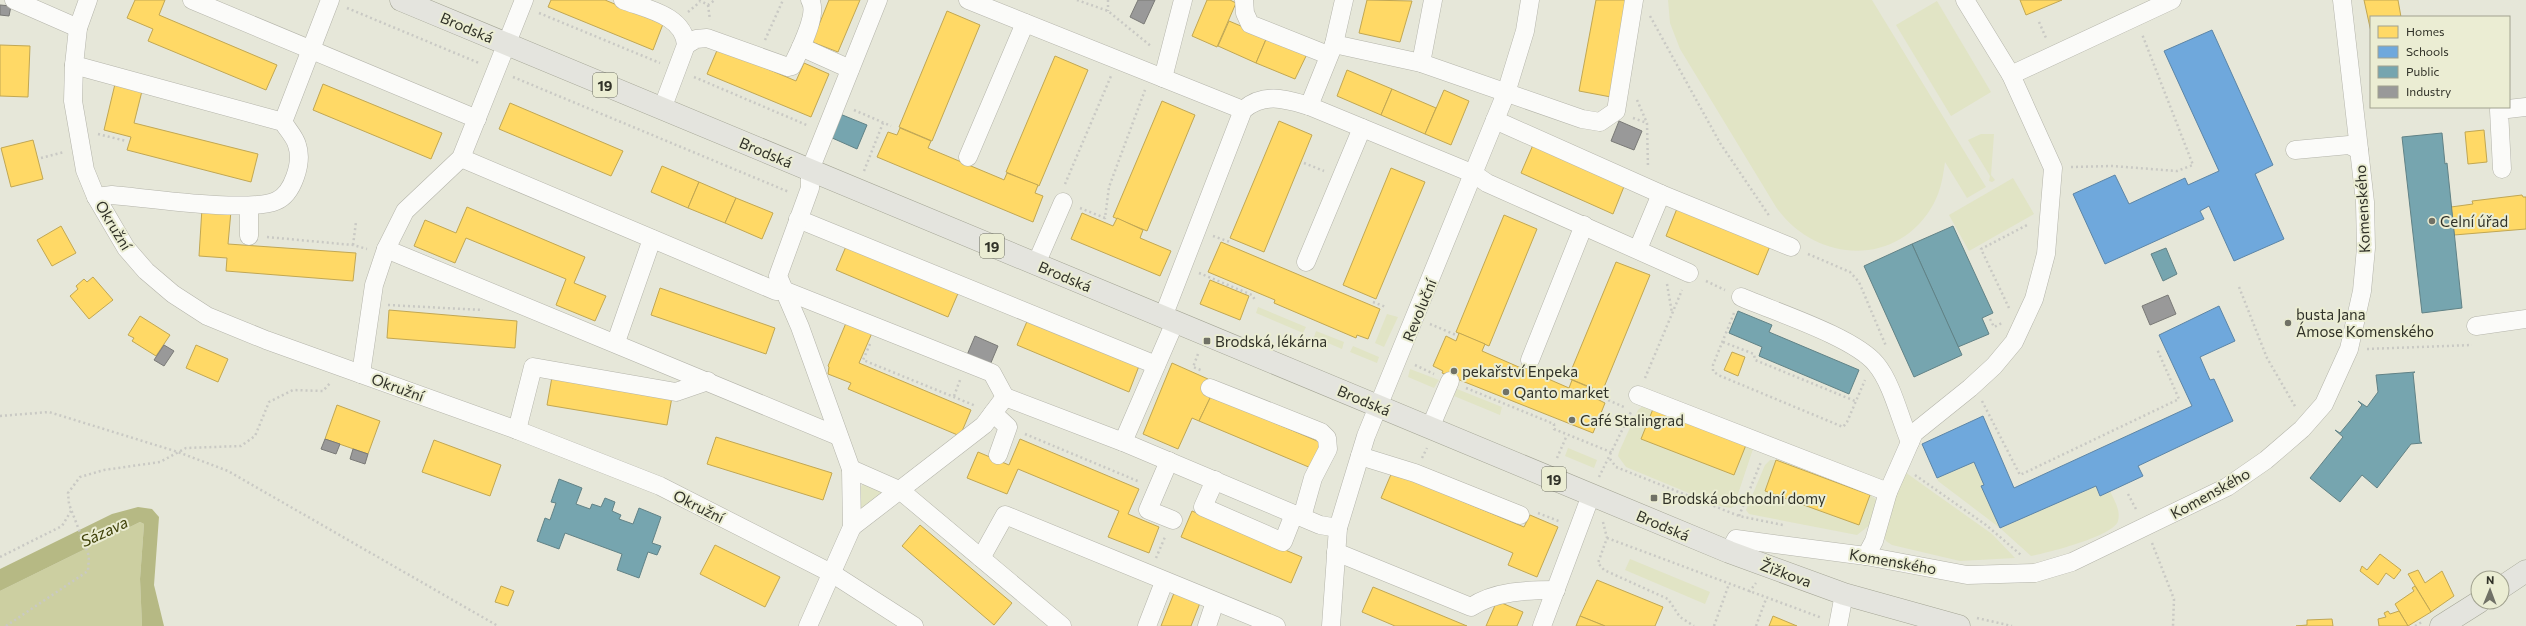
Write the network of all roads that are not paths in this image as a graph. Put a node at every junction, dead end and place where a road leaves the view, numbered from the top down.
1 (14, 0) edge
2 (88, 0) edge
3 (192, 0) edge
4 (330, 0) edge
5 (401, 0) edge
6 (623, 0) edge
7 (810, 0) edge
8 (878, 0) edge
9 (968, 0) edge
10 (1184, 0) edge
11 (1244, 0) edge
12 (1344, 0) edge
13 (1433, 0) edge
14 (1530, 0) edge
15 (1634, 0) edge
16 (1965, 0) edge
17 (2172, 0) edge
18 (2342, 0) edge
19 (523, 3) edge
20 (1025, 23) junction
21 (78, 28) junction
22 (507, 44) junction
23 (686, 45) junction
24 (801, 47) junction
25 (311, 50) junction
26 (1331, 50) junction
27 (1422, 64) junction
28 (74, 65) junction
29 (850, 69) junction
30 (1157, 75) junction
31 (2011, 75) junction
32 (1506, 93) junction
33 (1310, 106) junction
34 (2526, 107) edge
35 (662, 108) junction
36 (1243, 110) junction
37 (477, 119) junction
38 (1496, 120) junction
39 (282, 122) junction
40 (1362, 128) junction
41 (2295, 150) dead end
42 (2359, 150) junction
43 (461, 158) junction
44 (968, 158) dead end
45 (2502, 169) dead end
46 (810, 170) junction
47 (1474, 174) junction
48 (1654, 190) junction
49 (96, 197) junction
50 (1063, 202) road end
51 (248, 206) junction
52 (798, 218) junction
53 (1584, 225) junction
54 (249, 236) road end
55 (652, 239) junction
56 (1791, 247) road end
57 (1638, 249) junction
58 (385, 252) junction
59 (1306, 262) dead end
60 (1036, 264) junction
61 (1696, 276) road end
62 (786, 291) junction
63 (1741, 297) road end
64 (1169, 319) junction
65 (2526, 320) edge
66 (2476, 326) dead end
67 (616, 342) junction
68 (1530, 360) dead end
69 (1156, 365) junction
70 (361, 374) junction
71 (1209, 380) road end
72 (708, 381) junction
73 (1450, 381) road end
74 (1638, 395) road end
75 (1005, 397) junction
76 (1380, 407) junction
77 (993, 413) junction
78 (1430, 428) junction
79 (517, 430) junction
80 (838, 436) junction
81 (1123, 442) junction
82 (1910, 442) junction
83 (998, 454) dead end
84 (1360, 456) junction
85 (1169, 461) junction
86 (851, 470) junction
87 (1215, 480) junction
88 (1594, 488) junction
89 (901, 491) junction
90 (1888, 492) junction
91 (1520, 515) road end
92 (1298, 516) junction
93 (1173, 520) road end
94 (852, 527) junction
95 (1338, 528) junction
96 (1336, 552) junction
97 (1729, 552) junction
98 (1866, 556) junction
99 (981, 558) junction
100 (2526, 571) edge
101 (833, 574) junction
102 (1156, 578) junction
103 (2510, 582) edge
104 (1556, 590) junction
105 (1844, 594) junction
106 (1216, 602) junction
107 (2470, 610) edge
108 (2454, 623) edge
109 (808, 626) edge
110 (914, 626) edge
111 (1062, 626) edge
112 (1147, 626) edge
113 (1207, 626) edge
114 (1276, 626) edge
115 (1331, 626) edge
116 (1542, 626) edge
117 (1838, 626) edge
118 (1960, 626) edge

1 - 21 street
2 - 21 street, Okružní
3 - 25 street
4 - 25 street
5 - 22 main road, Brodská / 19
6 - 23 street
7 - 24 street
8 - 29 street
9 - 20 street
10 - 30 street
11 - 26 street
12 - 26 street
13 - 27 street
14 - 32 street, Revoluční
15 - 32 street
16 - 31 street
17 - 31 street
18 - 42 street, Komenského
19 - 22 street
20 - 30 street
20 - 44 street
21 - 28 street, Okružní
22 - 35 main road, Brodská / 19
22 - 37 street
23 - 24 street
23 - 35 street
24 - 29 street
25 - 37 street
25 - 39 street
26 - 27 street
26 - 33 street
27 - 32 street
28 - 39 street
28 - 49 street, Okružní
29 - 46 street
30 - 36 street
31 - 82 street
32 - 38 street, Revoluční
33 - 36 street
33 - 40 street
34 - 45 street
35 - 46 main road, Brodská / 19
36 - 64 street
37 - 43 street
38 - 47 street, Revoluční
38 - 48 street
39 - 51 street
40 - 47 street
40 - 59 street
41 - 42 street
42 - 98 street, Komenského
43 - 55 street
43 - 58 street
46 - 52 street
46 - 60 main road, Brodská / 19
47 - 53 street
47 - 76 street, Revoluční
48 - 56 street
48 - 57 street
49 - 51 street
49 - 70 street, Okružní
50 - 60 street
51 - 54 street
52 - 62 street
52 - 69 street
53 - 57 street
53 - 68 street
55 - 62 street
55 - 67 street
57 - 61 street
58 - 67 street
58 - 70 street
60 - 64 main road, Brodská / 19
62 - 75 street
62 - 80 street
63 - 82 street
64 - 69 street
64 - 76 main road, Brodská / 19
65 - 66 street
67 - 72 street
69 - 81 street
70 - 79 street, Okružní
71 - 92 street
72 - 79 street
72 - 80 street
73 - 78 street
74 - 90 street
75 - 77 street
75 - 81 street
76 - 78 main road, Brodská / 19
76 - 84 street, Revoluční
77 - 83 street
77 - 89 street
78 - 88 main road, Brodská / 19
79 - 101 street, Okružní
80 - 86 street
81 - 85 street
82 - 90 street
84 - 91 street
84 - 95 street, Revoluční
85 - 87 street
85 - 93 street
86 - 89 street
86 - 94 street
87 - 92 street
87 - 92 street
88 - 97 main road, Brodská / 19
88 - 104 street
89 - 94 street
89 - 99 street
90 - 98 street
92 - 95 street
94 - 101 street
95 - 96 street, Revoluční
96 - 104 street
96 - 115 street, Revoluční
97 - 98 street, Komenského
97 - 105 main road, Žižkova / 19
99 - 102 street
99 - 111 street
100 - 103 main road
101 - 109 street
101 - 110 street, Okružní
102 - 106 street
102 - 112 street
104 - 116 street
105 - 117 street
105 - 118 main road, Žižkova / 19
106 - 113 street
106 - 114 street
107 - 108 main road

